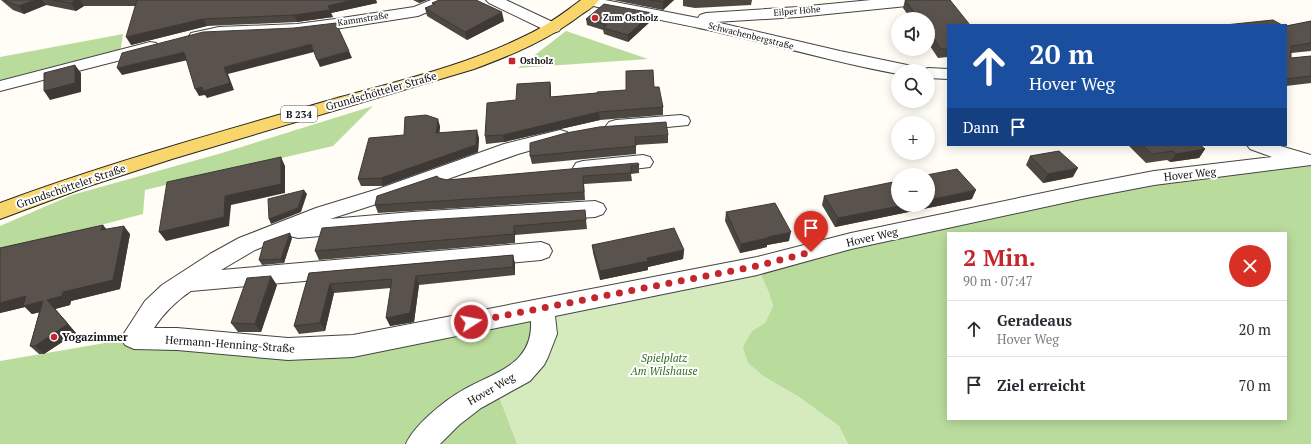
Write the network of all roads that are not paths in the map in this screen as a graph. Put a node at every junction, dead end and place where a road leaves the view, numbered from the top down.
1 (444, 0) edge
2 (494, 0) edge
3 (917, 0) edge
4 (590, 1) edge
5 (677, 20) junction
6 (553, 28) junction
7 (891, 67) edge
8 (935, 73) edge
9 (947, 74) edge
10 (0, 86) edge
11 (681, 121) dead end
12 (1260, 146) edge
13 (1307, 161) edge
14 (643, 162) dead end
15 (567, 169) edge
16 (491, 176) edge
17 (416, 183) junction
18 (595, 209) dead end
19 (0, 211) edge
20 (275, 232) junction
21 (541, 251) dead end
22 (185, 282) junction
23 (542, 308) junction
24 (420, 444) edge

1 - 10 street, Kammstraße
2 - 6 street
3 - 5 street, Eilper Höhe
4 - 5 street, Schwachenbergstraße
4 - 6 main road, Grundschötteler Straße / B 234
5 - 7 street, Schwachenbergstraße
6 - 19 main road, Grundschötteler Straße / B 234
8 - 9 street
11 - 17 street, Hermann-Henning-Straße
12 - 13 street
13 - 23 street, Hover Weg
14 - 15 street
16 - 17 street, Hermann-Henning-Straße
17 - 20 street, Hermann-Henning-Straße
18 - 20 street, Hermann-Henning-Straße
20 - 22 street, Hermann-Henning-Straße
21 - 22 street
22 - 23 street, Hermann-Henning-Straße
23 - 24 street, Hover Weg

